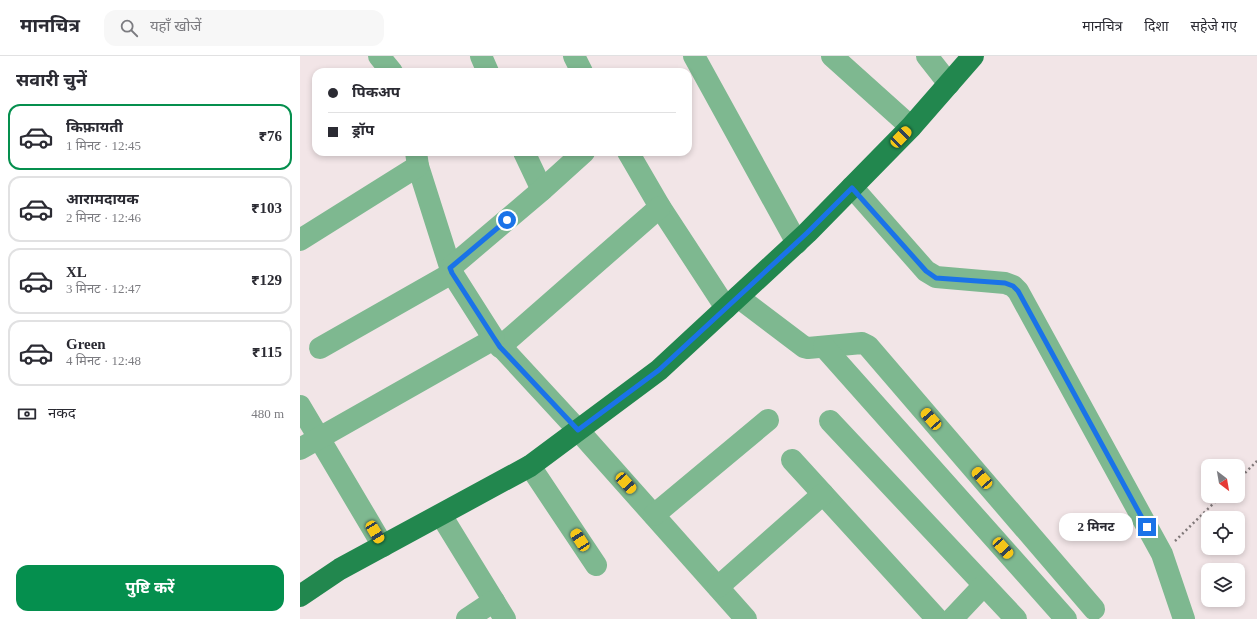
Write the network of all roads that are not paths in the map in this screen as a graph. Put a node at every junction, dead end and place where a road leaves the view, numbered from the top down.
1 (379, 56) edge
2 (481, 56) edge
3 (574, 56) edge
4 (694, 56) edge
5 (832, 56) edge
6 (927, 56) edge
7 (973, 56) edge
8 (389, 68) edge
9 (486, 68) edge
10 (580, 68) edge
11 (949, 84) junction
12 (911, 127) junction
13 (526, 156) edge
14 (580, 156) edge
15 (630, 156) edge
16 (417, 159) edge
17 (852, 188) junction
18 (542, 190) junction
19 (660, 207) junction
20 (300, 240) edge
21 (796, 243) junction
22 (451, 270) junction
23 (732, 302) junction
24 (497, 343) junction
25 (824, 347) junction
26 (320, 348) dead end
27 (300, 406) edge
28 (768, 420) dead end
29 (830, 421) dead end
30 (578, 430) junction
31 (319, 438) junction
32 (300, 449) edge
33 (792, 460) dead end
34 (530, 466) junction
35 (824, 494) junction
36 (441, 514) junction
37 (654, 515) junction
38 (383, 546) junction
39 (596, 565) dead end
40 (984, 585) junction
41 (718, 587) junction
42 (300, 596) edge
43 (1094, 609) dead end
44 (500, 610) edge
45 (467, 619) edge
46 (746, 619) edge
47 (937, 619) edge
48 (952, 619) edge
49 (1016, 619) edge
50 (1066, 619) edge
51 (1184, 619) edge

1 - 8 street
2 - 9 street
3 - 10 street
4 - 21 street
5 - 12 street
6 - 11 street
7 - 11 main road
11 - 12 main road
12 - 17 main road
13 - 18 street
14 - 18 street
15 - 19 street
16 - 20 street
16 - 22 street
17 - 21 main road
17 - 51 street
18 - 22 street
19 - 23 street
19 - 24 street
21 - 23 main road
22 - 24 street
22 - 26 street
23 - 25 street
23 - 30 main road
24 - 30 street
24 - 31 street
25 - 43 street
25 - 50 street
27 - 31 street
28 - 37 street
29 - 40 street
30 - 34 main road
30 - 37 street
31 - 32 street
31 - 38 street
33 - 35 street
34 - 36 main road
34 - 39 street
35 - 41 street
35 - 47 street
36 - 38 main road
36 - 44 street
37 - 41 street
38 - 42 main road
40 - 48 street
40 - 49 street
41 - 46 street
44 - 45 street

